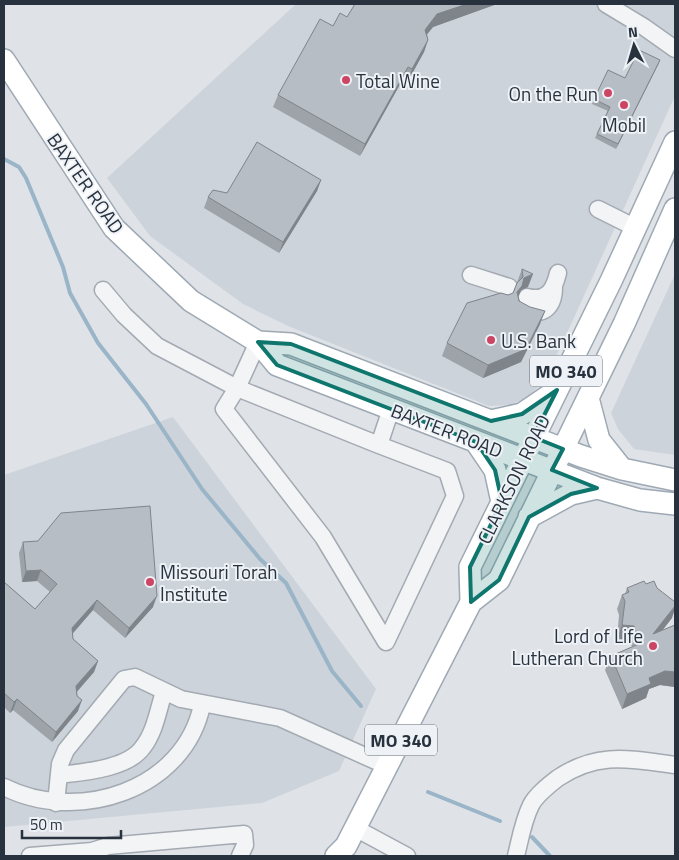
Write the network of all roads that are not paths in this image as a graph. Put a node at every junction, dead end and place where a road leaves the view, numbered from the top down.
1 (606, 4) edge
2 (644, 27) junction
3 (675, 38) edge
4 (675, 49) edge
5 (4, 60) edge
6 (675, 142) edge
7 (598, 209) dead end
8 (675, 209) edge
9 (636, 228) junction
10 (474, 276) dead end
11 (556, 280) dead end
12 (103, 290) dead end
13 (506, 293) edge
14 (525, 302) edge
15 (258, 342) junction
16 (237, 388) junction
17 (557, 390) junction
18 (588, 398) junction
19 (391, 409) junction
20 (491, 421) junction
21 (534, 437) junction
22 (476, 442) junction
23 (379, 445) junction
24 (563, 449) junction
25 (523, 459) junction
26 (622, 469) junction
27 (552, 470) junction
28 (675, 480) edge
29 (597, 488) junction
30 (502, 502) junction
31 (675, 504) edge
32 (529, 517) junction
33 (471, 602) junction
34 (164, 692) junction
35 (202, 705) junction
36 (675, 765) edge
37 (387, 766) junction
38 (59, 775) junction
39 (4, 787) edge
40 (56, 803) junction
41 (346, 847) edge
42 (92, 853) edge
43 (30, 856) edge
44 (240, 856) edge
45 (407, 856) edge
46 (516, 856) edge

1 - 2 street
2 - 3 street
2 - 4 street
5 - 15 main road, BAXTER ROAD
6 - 9 main road, CLARKSON ROAD / MO 340
7 - 9 street
8 - 18 main road, CLARKSON ROAD / MO 340
9 - 17 main road, CLARKSON ROAD / MO 340
10 - 13 street
11 - 14 street
12 - 16 street
15 - 16 street
15 - 19 main road, BAXTER ROAD
15 - 20 main road, BAXTER ROAD
16 - 23 street
16 - 23 street
17 - 20 main road
17 - 21 main road, CLARKSON ROAD / MO 340
18 - 24 main road, CLARKSON ROAD / MO 340
18 - 26 main road
19 - 22 main road, BAXTER ROAD
19 - 23 street
20 - 21 main road, BAXTER ROAD
21 - 24 main road, BAXTER ROAD
21 - 25 main road, CLARKSON ROAD / MO 340
22 - 25 main road, BAXTER ROAD
22 - 30 main road
24 - 26 main road, BAXTER ROAD
24 - 27 main road, CLARKSON ROAD / MO 340
25 - 27 main road, BAXTER ROAD
25 - 30 main road, CLARKSON ROAD / MO 340
26 - 28 main road, BAXTER ROAD
27 - 29 main road, BAXTER ROAD
27 - 32 main road, CLARKSON ROAD / MO 340
29 - 31 main road, BAXTER ROAD
29 - 32 main road
30 - 33 main road, CLARKSON ROAD / MO 340
32 - 33 main road, CLARKSON ROAD / MO 340
33 - 37 main road, CLARKSON ROAD / MO 340
34 - 35 street
34 - 38 street
34 - 38 street
35 - 37 street
35 - 40 street
36 - 46 street
37 - 41 main road, CLARKSON ROAD / MO 340
38 - 40 street
39 - 40 street
41 - 45 street
42 - 43 street
42 - 44 street

